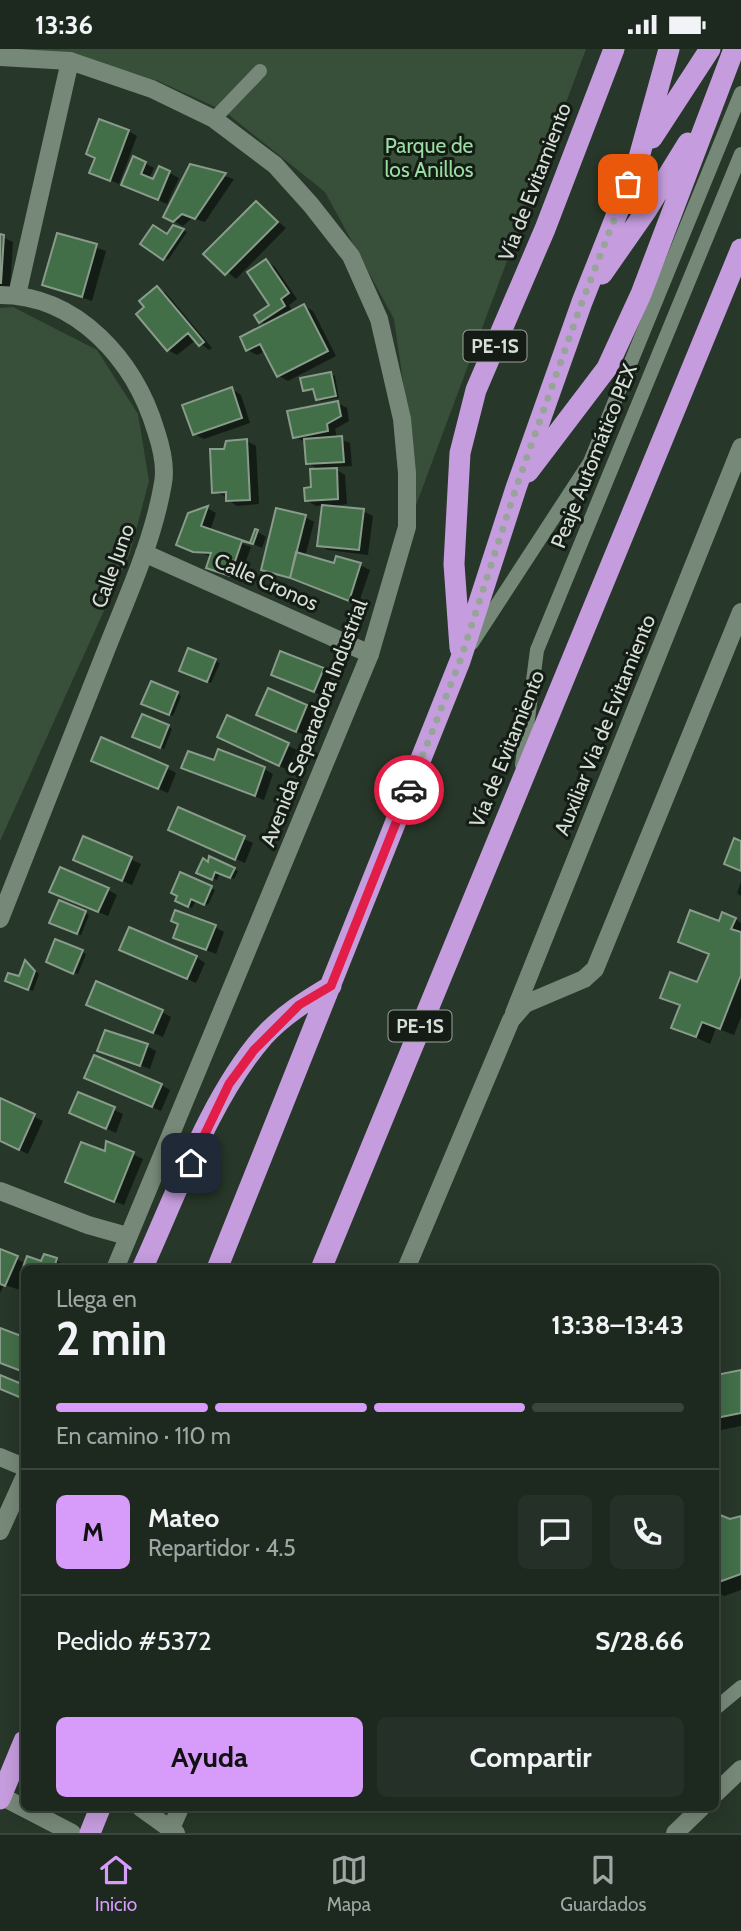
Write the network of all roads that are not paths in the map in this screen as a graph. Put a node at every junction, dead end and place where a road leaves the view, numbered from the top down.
1 (614, 49) edge
2 (669, 49) edge
3 (675, 49) edge
4 (710, 49) edge
5 (734, 49) edge
6 (0, 57) edge
7 (70, 61) junction
8 (260, 71) dead end
9 (664, 73) junction
10 (722, 80) junction
11 (741, 93) edge
12 (215, 118) junction
13 (741, 154) edge
14 (638, 161) junction
15 (741, 249) edge
16 (9, 295) edge
17 (582, 302) junction
18 (741, 447) edge
19 (516, 488) junction
20 (144, 553) junction
21 (741, 612) edge
22 (370, 654) junction
23 (460, 661) junction
24 (519, 784) junction
25 (0, 919) edge
26 (331, 986) junction
27 (511, 1020) junction
28 (0, 1191) edge
29 (127, 1236) junction
30 (116, 1265) edge
31 (144, 1265) edge
32 (219, 1265) edge
33 (323, 1265) edge
34 (408, 1265) edge
35 (0, 1457) edge
36 (21, 1466) edge
37 (21, 1484) edge
38 (1, 1526) edge
39 (741, 1686) edge
40 (719, 1705) edge
41 (21, 1748) edge
42 (741, 1769) edge
43 (719, 1790) edge
44 (1, 1798) edge
45 (21, 1808) edge
46 (27, 1811) edge
47 (99, 1811) edge
48 (145, 1811) edge
49 (179, 1811) edge
50 (698, 1811) edge
51 (172, 1831) edge
52 (72, 1833) edge
53 (90, 1833) edge
54 (675, 1833) edge

1 - 23 highway, Vía de Evitamiento / PE-1S
2 - 9 highway, Vía de Evitamiento / PE-1S
3 - 9 highway, Vía de Evitamiento / PE-1S
4 - 14 highway, Vía de Evitamiento / PE-1S
5 - 10 highway, Vía de Evitamiento / PE-1S
6 - 7 street, Avenida Separadora Industrial
7 - 12 street, Avenida Separadora Industrial
7 - 16 street
8 - 12 lane
9 - 14 highway, Vía de Evitamiento / PE-1S
10 - 17 highway, Vía de Evitamiento / PE-1S
10 - 19 highway, Vía de Evitamiento / PE-1S
11 - 23 lane
12 - 22 street, Avenida Separadora Industrial
13 - 24 lane, Peaje Automático PEX
14 - 17 highway, Vía de Evitamiento / PE-1S
15 - 24 highway, Vía de Evitamiento / PE-1S
16 - 20 street, Calle Juno
17 - 19 highway, Vía de Evitamiento / PE-1S
18 - 27 street, Auxiliar Via de Evitamiento
19 - 23 highway, Vía de Evitamiento / PE-1S
20 - 22 street, Calle Cronos
20 - 25 street, Calle Juno
21 - 27 street
22 - 29 street, Avenida Separadora Industrial
23 - 26 highway, Vía de Evitamiento / PE-1S
24 - 33 highway, Vía de Evitamiento / PE-1S
26 - 31 highway
26 - 32 highway, Vía de Evitamiento / PE-1S
27 - 34 street
28 - 29 street
29 - 30 street, Avenida Separadora Industrial
35 - 36 street
37 - 38 street
39 - 40 lane
41 - 44 highway
42 - 43 street
44 - 45 street
46 - 52 street
47 - 53 highway
48 - 51 street
49 - 51 street
50 - 54 street

